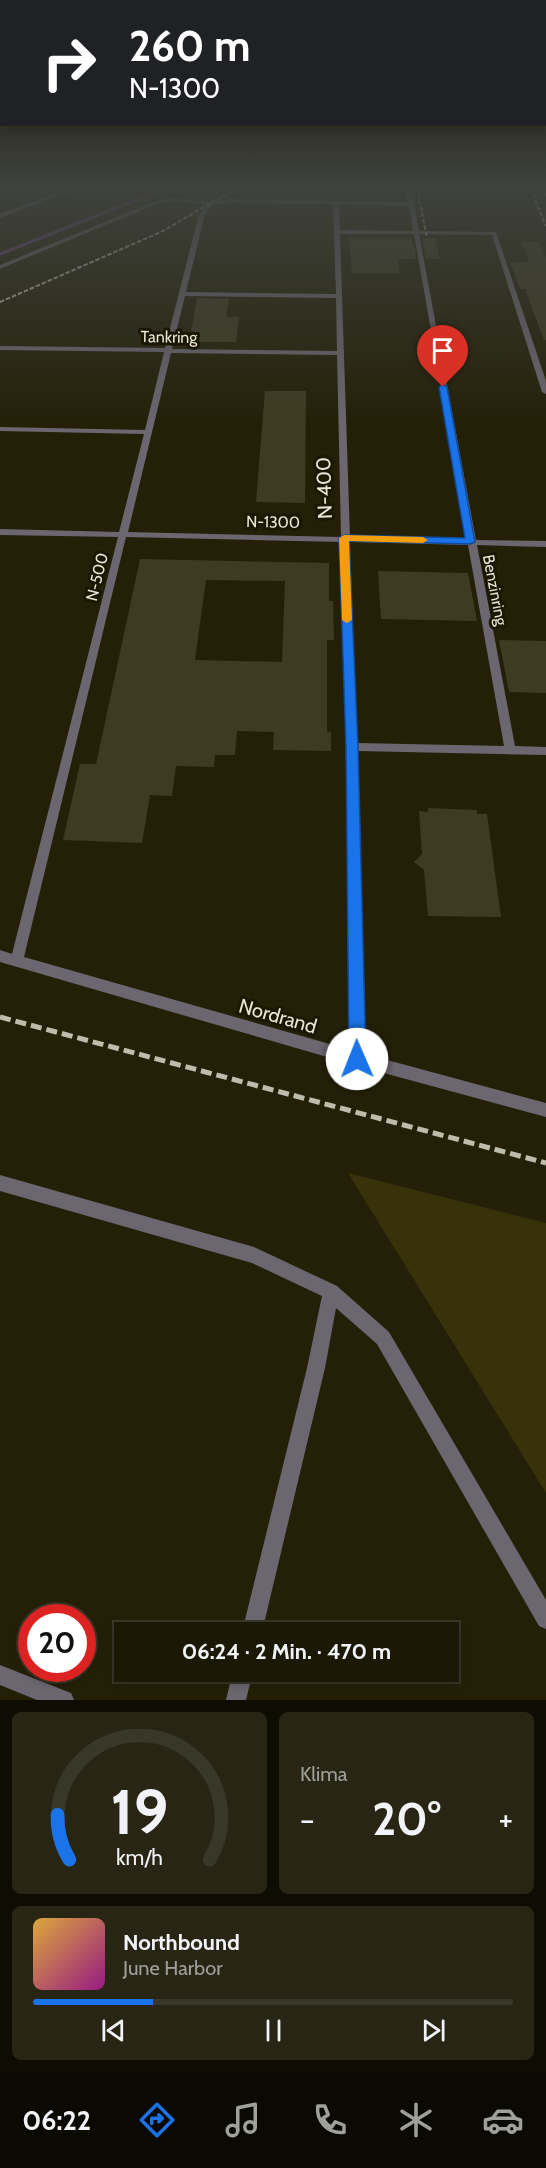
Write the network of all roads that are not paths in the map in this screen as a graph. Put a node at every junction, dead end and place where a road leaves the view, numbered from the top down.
1 (189, 266) edge
2 (336, 266) edge
3 (422, 266) edge
4 (505, 266) edge
5 (182, 294) junction
6 (337, 296) junction
7 (0, 348) edge
8 (168, 351) junction
9 (338, 353) junction
10 (546, 392) edge
11 (0, 429) edge
12 (148, 432) junction
13 (0, 532) edge
14 (123, 535) junction
15 (344, 538) junction
16 (470, 542) junction
17 (546, 544) edge
18 (352, 747) junction
19 (510, 750) junction
20 (546, 751) edge
21 (0, 956) edge
22 (17, 961) junction
23 (357, 1059) junction
24 (546, 1110) edge
25 (0, 1183) edge
26 (331, 1292) junction
27 (546, 1619) edge
28 (254, 1622) edge
29 (0, 1675) edge
30 (240, 1682) edge
31 (64, 1700) edge
32 (236, 1700) edge

1 - 5 lane, N-500
2 - 6 lane, N-400
3 - 16 lane, Benzinring
4 - 10 lane
5 - 6 lane
5 - 8 lane, N-500
6 - 9 lane, N-400
7 - 8 lane, Tankring
8 - 9 lane, Tankring
8 - 12 lane, N-500
9 - 15 lane, N-400
11 - 12 lane
12 - 14 lane, N-500
13 - 14 lane, N-1300
14 - 15 lane, N-1300
14 - 22 lane, N-500
15 - 16 lane, N-1300
15 - 18 lane, N-400
16 - 17 lane, N-1300
16 - 19 lane, Benzinring
18 - 19 lane
18 - 23 lane, N-400
19 - 20 lane
21 - 22 lane, Nordrand
22 - 23 lane, Nordrand
23 - 24 lane, Nordrand
25 - 26 lane
26 - 27 lane
26 - 28 lane
29 - 31 lane
30 - 32 lane

